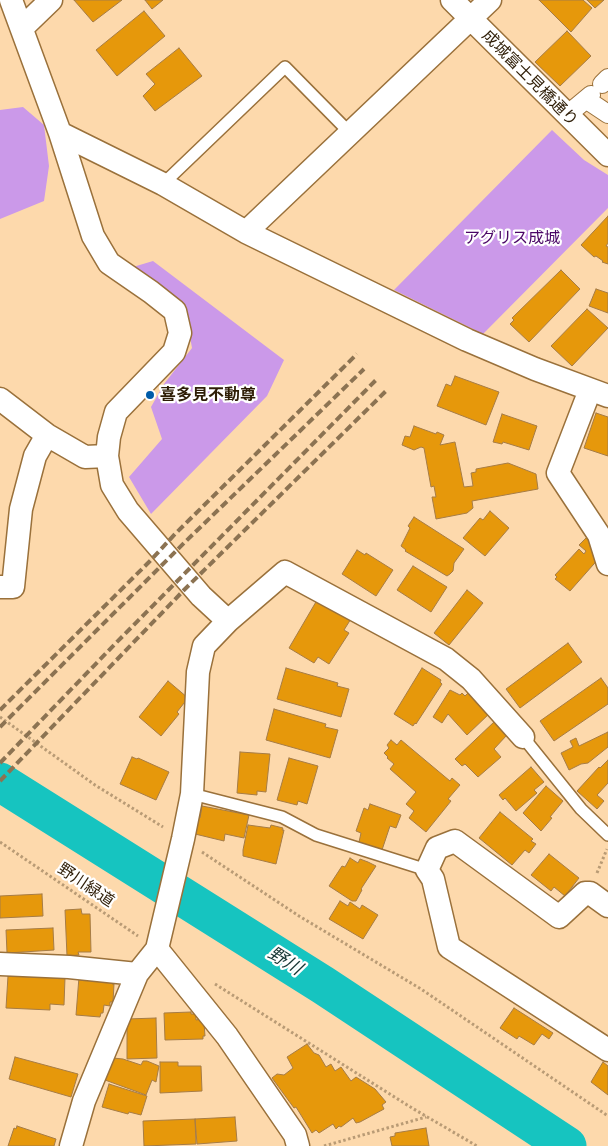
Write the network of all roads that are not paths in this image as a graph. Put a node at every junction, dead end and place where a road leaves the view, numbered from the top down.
1 (11, 0) edge
2 (51, 0) edge
3 (452, 0) edge
4 (490, 0) edge
5 (470, 19) junction
6 (22, 28) junction
7 (597, 89) edge
8 (608, 114) edge
9 (567, 115) junction
10 (60, 133) junction
11 (350, 133) junction
12 (608, 155) edge
13 (163, 184) junction
14 (246, 232) junction
15 (599, 393) edge
16 (0, 399) edge
17 (47, 435) junction
18 (107, 456) junction
19 (608, 564) edge
20 (0, 587) edge
21 (228, 621) junction
22 (523, 737) joint
23 (192, 794) junction
24 (608, 836) edge
25 (427, 870) junction
26 (608, 906) edge
27 (158, 945) junction
28 (0, 964) edge
29 (137, 974) junction
30 (608, 1050) edge
31 (71, 1146) edge
32 (298, 1146) edge

1 - 6 street
2 - 6 street
3 - 5 street, 成城富士見橋通り
4 - 5 street
5 - 9 street, 成城富士見橋通り
5 - 11 street
6 - 10 street
7 - 8 street
7 - 9 street
9 - 12 street, 成城富士見橋通り
10 - 13 street
10 - 18 street
11 - 13 lane
11 - 14 street
13 - 14 street
14 - 15 street
15 - 19 street
16 - 17 street
17 - 18 street
17 - 20 street
18 - 21 street
21 - 22 street
21 - 23 street
22 - 24 lane
23 - 25 lane
23 - 27 street
25 - 26 street
25 - 30 street
27 - 29 street
27 - 32 street
28 - 29 street
29 - 31 street

